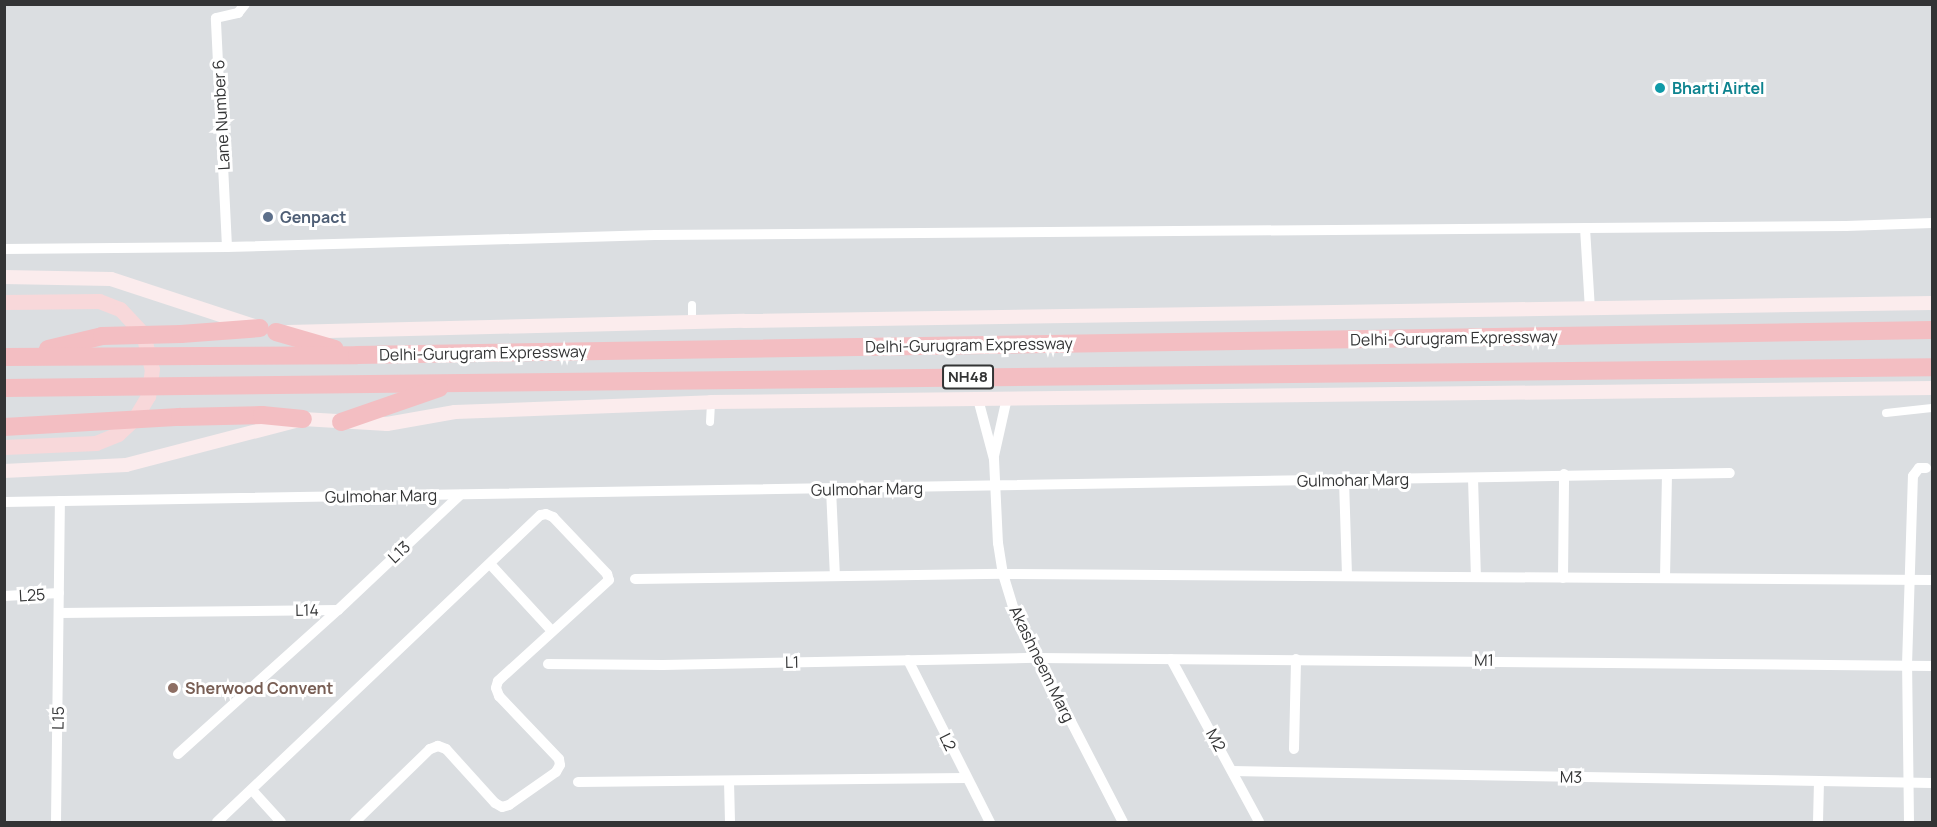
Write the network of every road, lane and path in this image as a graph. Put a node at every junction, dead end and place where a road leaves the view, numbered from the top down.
1 (245, 4) edge
2 (1932, 223) edge
3 (1585, 228) junction
4 (227, 247) junction
5 (4, 249) edge
6 (4, 277) edge
7 (4, 302) edge
8 (1932, 303) edge
9 (692, 305) dead end
10 (1590, 309) junction
11 (692, 322) junction
12 (268, 330) junction
13 (1932, 330) edge
14 (357, 355) junction
15 (11, 357) edge
16 (1932, 367) edge
17 (455, 383) junction
18 (4, 388) edge
19 (1932, 388) edge
20 (1007, 398) junction
21 (978, 399) junction
22 (711, 402) junction
23 (1932, 408) edge
24 (1886, 413) dead end
25 (303, 419) junction
26 (341, 422) junction
27 (710, 422) dead end
28 (4, 427) edge
29 (4, 447) edge
30 (994, 459) junction
31 (1926, 468) dead end
32 (4, 471) edge
33 (1730, 473) dead end
34 (1564, 474) junction
35 (1667, 476) junction
36 (1473, 478) junction
37 (1344, 480) junction
38 (996, 487) junction
39 (831, 489) junction
40 (460, 495) junction
41 (60, 501) junction
42 (4, 502) edge
43 (491, 565) junction
44 (1003, 574) junction
45 (835, 576) junction
46 (1347, 576) junction
47 (1476, 577) junction
48 (1563, 578) junction
49 (1665, 578) junction
50 (635, 579) dead end
51 (1911, 580) junction
52 (1932, 580) edge
53 (59, 594) junction
54 (4, 596) edge
55 (338, 610) junction
56 (59, 613) junction
57 (552, 630) junction
58 (1036, 658) junction
59 (1171, 659) junction
60 (1296, 659) junction
61 (908, 660) junction
62 (548, 664) dead end
63 (1907, 665) junction
64 (1932, 666) edge
65 (1294, 749) dead end
66 (178, 754) dead end
67 (1232, 771) junction
68 (966, 778) junction
69 (729, 781) junction
70 (1819, 781) junction
71 (578, 782) dead end
72 (1910, 783) junction
73 (1932, 783) edge
74 (252, 790) junction
75 (56, 822) edge
76 (217, 822) edge
77 (281, 822) edge
78 (355, 822) edge
79 (730, 822) edge
80 (990, 822) edge
81 (1123, 822) edge
82 (1259, 822) edge
83 (1818, 822) edge
84 (1909, 822) edge

1 - 4 street, Lane Number 6
2 - 3 street
3 - 4 street
3 - 10 street
4 - 5 street
6 - 12 main road
7 - 29 main road
8 - 10 main road
9 - 11 street
10 - 11 main road
11 - 12 main road
12 - 14 highway
12 - 15 highway
13 - 14 highway, Delhi-Gurugram Expressway / NH48
14 - 15 highway, Delhi-Gurugram Expressway / NH48
16 - 17 highway, Delhi-Gurugram Expressway / NH48
17 - 18 highway, Delhi-Gurugram Expressway / NH48
17 - 26 highway
19 - 20 main road
20 - 21 main road
20 - 30 street, Akashneem Marg
21 - 22 main road
21 - 30 street, Akashneem Marg
22 - 26 main road
22 - 27 street
23 - 24 street
25 - 26 main road
25 - 28 highway
25 - 32 main road
30 - 38 street, Akashneem Marg
31 - 51 street
33 - 35 street, Gulmohar Marg
34 - 35 street, Gulmohar Marg
34 - 36 street, Gulmohar Marg
34 - 48 street
35 - 49 street
36 - 37 street, Gulmohar Marg
36 - 47 street
37 - 38 street, Gulmohar Marg
37 - 46 street
38 - 39 street, Gulmohar Marg
38 - 44 street, Akashneem Marg
39 - 40 street, Gulmohar Marg
39 - 45 street
40 - 41 street, Gulmohar Marg
40 - 55 street, L13
41 - 42 street, Gulmohar Marg
41 - 53 street, L15
43 - 57 street
43 - 57 street
43 - 74 street
44 - 45 street
44 - 46 street
44 - 58 street, Akashneem Marg
45 - 50 street
46 - 47 street
47 - 48 street
48 - 49 street
49 - 51 street
51 - 52 street
51 - 63 street
53 - 54 street, L25
53 - 56 street, L15
55 - 56 street, L14
55 - 66 street, L14
56 - 75 street, L15
57 - 78 street
58 - 59 street, M1
58 - 61 street, L1
58 - 81 street, Akashneem Marg
59 - 60 street, M1
59 - 67 street, M2
60 - 63 street, M1
60 - 65 street
61 - 62 street, L1
61 - 68 street, L2
63 - 64 street, M1
63 - 72 street
67 - 70 street, M3
67 - 82 street, M2
68 - 69 street
68 - 80 street, L2
69 - 71 street
69 - 79 street
70 - 72 street, M3
70 - 83 street
72 - 73 street, M3
72 - 84 street
74 - 76 street
74 - 77 street

